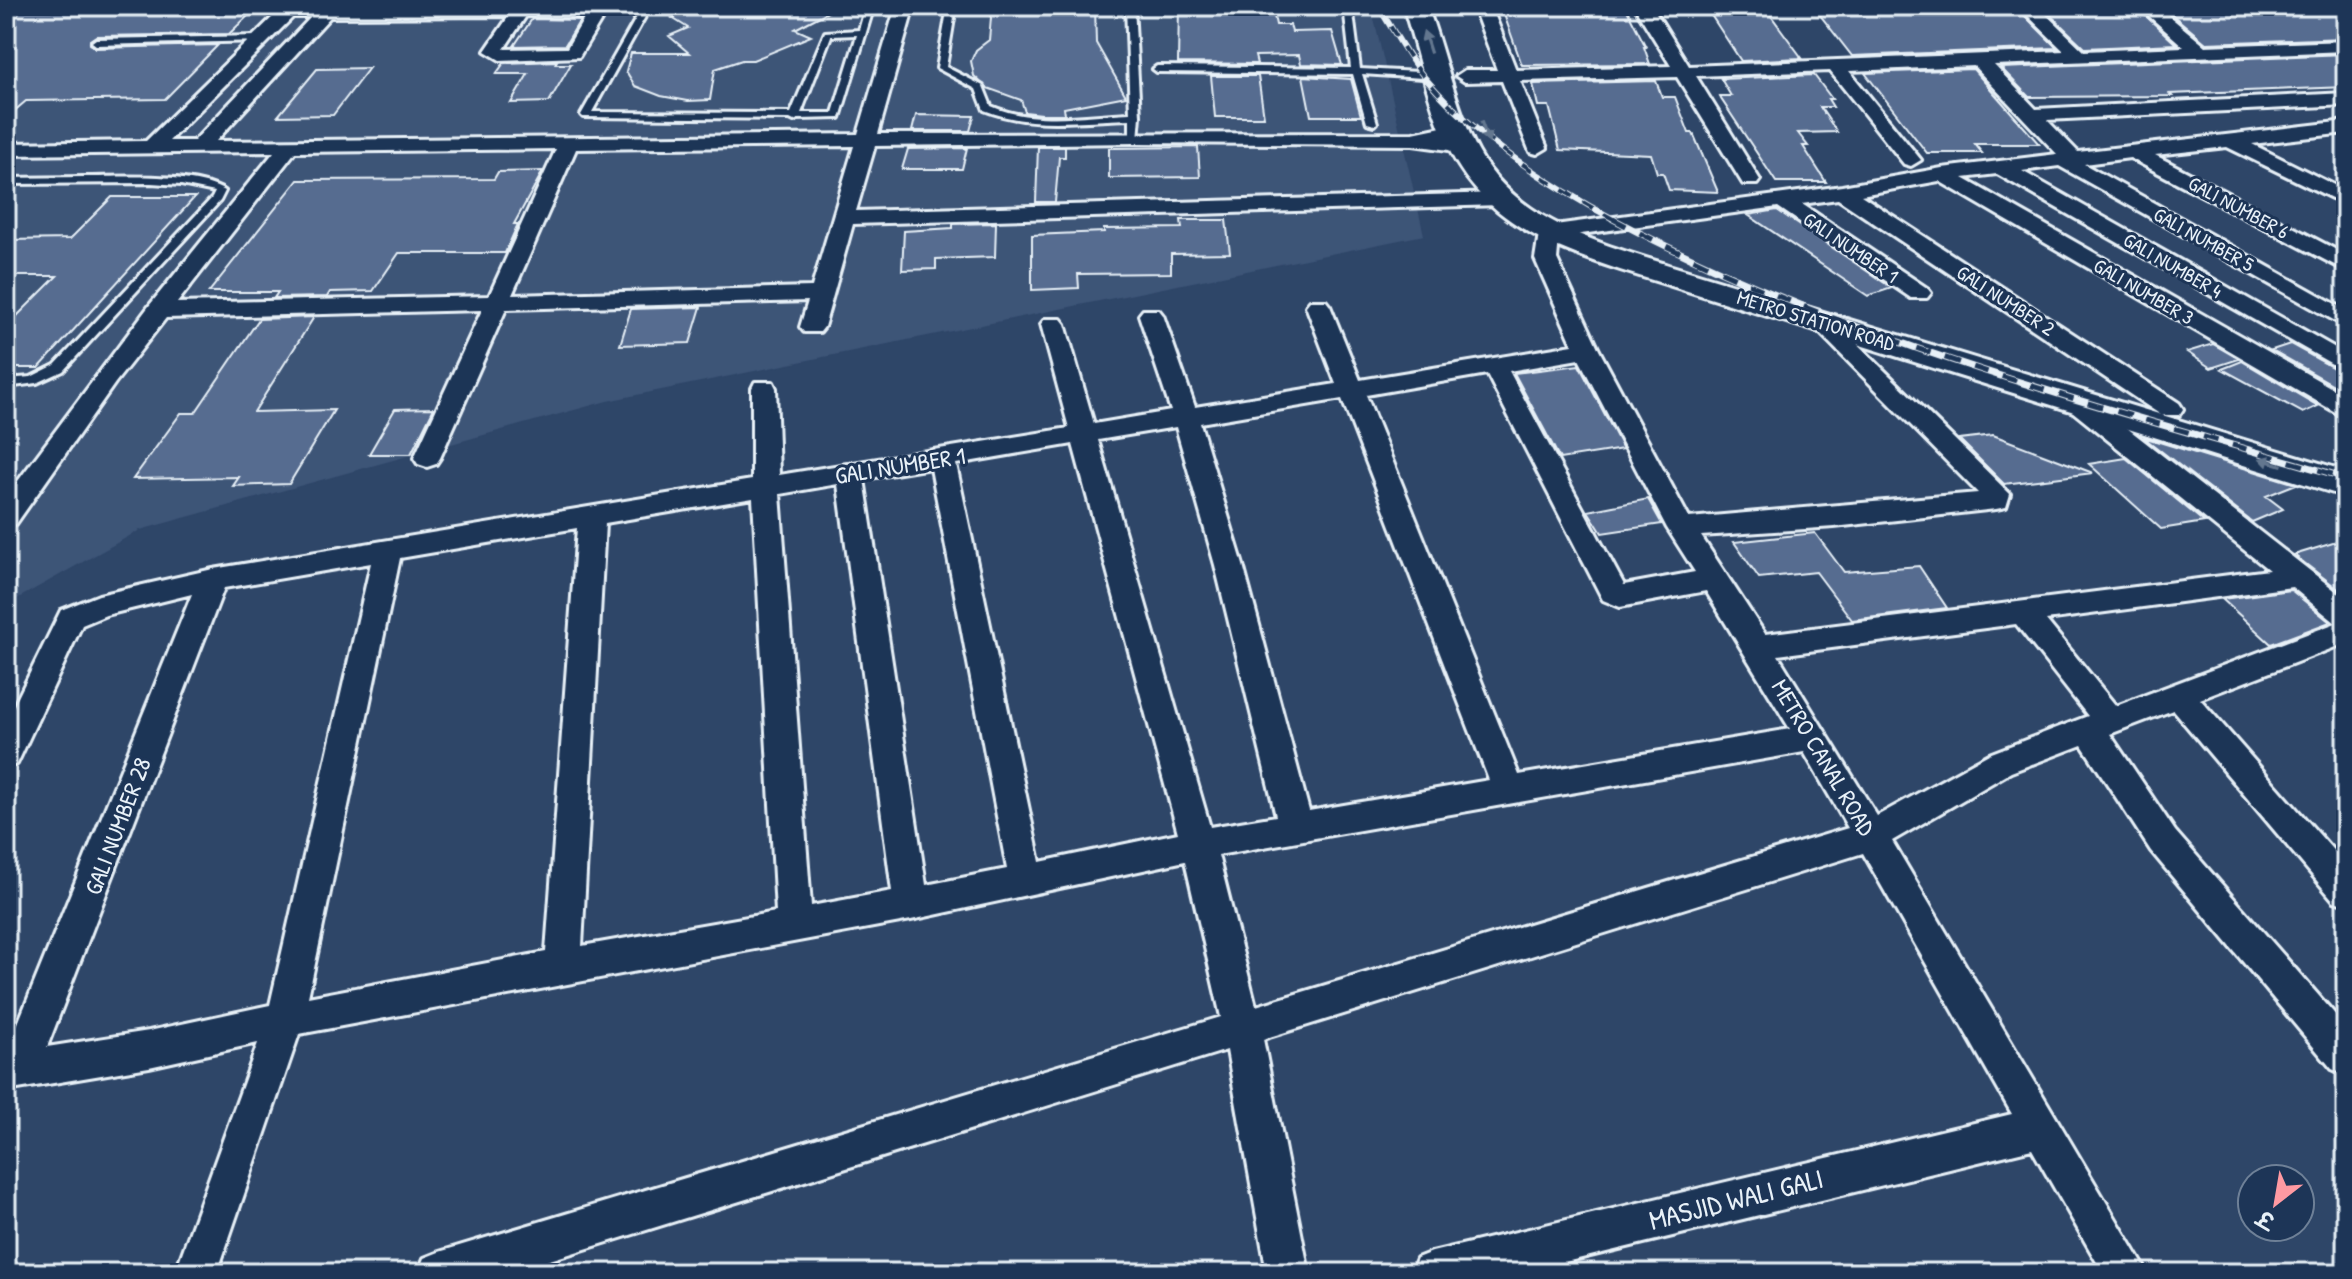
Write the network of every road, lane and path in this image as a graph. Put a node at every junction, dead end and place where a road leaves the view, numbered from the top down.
1 (239, 6) edge
2 (647, 6) edge
3 (870, 6) edge
4 (905, 6) edge
5 (952, 6) edge
6 (1130, 6) edge
7 (1348, 6) edge
8 (1415, 6) edge
9 (1440, 6) edge
10 (1482, 6) edge
11 (1643, 6) edge
12 (2027, 6) edge
13 (2147, 6) edge
14 (133, 8) edge
15 (291, 9) edge
16 (328, 9) edge
17 (521, 11) junction
18 (862, 32) junction
19 (260, 39) junction
20 (96, 42) dead end
21 (2346, 46) edge
22 (2200, 51) junction
23 (2079, 56) junction
24 (1979, 60) junction
25 (1835, 66) junction
26 (1157, 69) dead end
27 (1356, 71) junction
28 (1682, 72) junction
29 (1509, 75) junction
30 (1452, 76) junction
31 (2346, 99) edge
32 (2032, 115) junction
33 (1135, 116) junction
34 (794, 118) junction
35 (1372, 123) dead end
36 (1470, 129) junction
37 (2340, 131) edge
38 (1135, 137) junction
39 (2227, 139) junction
40 (863, 140) junction
41 (569, 143) junction
42 (289, 146) junction
43 (152, 147) junction
44 (199, 147) junction
45 (1537, 148) dead end
46 (6, 149) edge
47 (2132, 151) junction
48 (2067, 158) junction
49 (1911, 160) dead end
50 (2000, 167) junction
51 (1942, 174) junction
52 (1750, 180) dead end
53 (6, 181) edge
54 (1842, 192) junction
55 (1500, 199) junction
56 (2346, 199) edge
57 (1782, 200) junction
58 (844, 218) junction
59 (1561, 230) junction
60 (2346, 264) edge
61 (1919, 293) dead end
62 (822, 294) junction
63 (497, 303) junction
64 (1318, 306) dead end
65 (157, 311) junction
66 (1151, 315) dead end
67 (2346, 320) edge
68 (1821, 321) junction
69 (1053, 324) dead end
70 (812, 327) dead end
71 (1587, 350) junction
72 (2346, 364) edge
73 (1494, 365) junction
74 (6, 383) edge
75 (764, 388) dead end
76 (1352, 389) junction
77 (2081, 405) junction
78 (2346, 407) edge
79 (2170, 409) junction
80 (1186, 417) junction
81 (1083, 434) junction
82 (2346, 456) edge
83 (427, 458) dead end
84 (942, 458) junction
85 (850, 473) junction
86 (2346, 484) edge
87 (766, 487) junction
88 (592, 516) junction
89 (6, 517) edge
90 (1681, 528) junction
91 (388, 550) junction
92 (2300, 576) junction
93 (213, 579) junction
94 (1714, 579) junction
95 (2023, 612) junction
96 (2346, 615) edge
97 (2346, 631) edge
98 (1757, 646) junction
99 (2179, 696) junction
100 (2100, 725) junction
101 (1811, 738) junction
102 (6, 755) edge
103 (1509, 790) junction
104 (1296, 827) junction
105 (1871, 836) junction
106 (1198, 844) junction
107 (1027, 881) junction
108 (2346, 890) edge
109 (911, 904) junction
110 (795, 925) junction
111 (563, 966) junction
112 (285, 1019) junction
113 (1242, 1027) junction
114 (2346, 1056) edge
115 (12, 1071) edge
116 (2040, 1127) junction
117 (196, 1273) edge
118 (439, 1273) edge
119 (1288, 1273) edge
120 (1432, 1273) edge
121 (2127, 1273) edge

1 - 14 lane
2 - 34 lane
3 - 18 lane
4 - 40 street
5 - 33 lane
6 - 33 lane
7 - 27 lane
30 -> 8 street, METRO STATION ROAD
9 - 30 street, METRO STATION ROAD
10 - 29 street
11 - 28 street
12 - 23 street
13 - 22 street
15 - 16 street
15 - 19 street
16 - 17 street
16 - 44 street
17 - 17 street
18 - 34 lane
18 - 34 lane
19 - 20 lane
19 - 43 street
21 - 22 street
22 - 23 street
23 - 24 street
24 - 25 street
24 - 32 street, GALI NUMBER 5
25 - 28 street
25 - 49 street
26 - 27 lane
27 - 30 lane
27 - 35 lane
28 - 29 street
28 - 52 street
29 - 30 street
29 - 45 street
30 - 36 street, METRO STATION ROAD
31 - 32 street
32 - 48 street, GALI NUMBER 5
33 - 38 lane
36 - 38 street
36 - 55 street, METRO STATION ROAD
36 -> 59 street, METRO STATION ROAD
37 - 39 street
38 - 40 street
39 - 47 street
39 - 56 street
40 - 41 street
40 - 58 street
41 - 42 street
41 - 63 street
42 - 44 street
42 - 65 street
43 - 44 street
43 - 46 street
47 - 48 street
47 - 60 street, GALI NUMBER 6
48 - 50 street
48 - 67 street, GALI NUMBER 5
50 - 51 street
50 - 72 street, GALI NUMBER 4
51 - 54 street
51 - 78 street, GALI NUMBER 3
53 - 74 lane
54 - 57 street
54 - 79 street, GALI NUMBER 2
55 - 58 street
55 - 59 street, METRO STATION ROAD
57 - 59 street
57 - 61 street, GALI NUMBER 1
58 - 62 street
59 - 68 street, METRO STATION ROAD
59 - 71 street, METRO CANAL ROAD
59 - 79 street, METRO STATION ROAD
62 - 63 street
62 - 70 street
63 - 65 street
63 - 83 street
64 - 76 street
65 - 89 street
66 - 80 street
68 - 77 street, METRO STATION ROAD
68 - 90 street
69 - 81 street
71 - 73 street, GALI NUMBER 1
71 - 90 street, METRO CANAL ROAD
73 - 76 street, GALI NUMBER 1
73 - 94 street
75 - 87 street
76 - 80 street, GALI NUMBER 1
76 - 103 street
86 -> 77 street, METRO STATION ROAD
77 - 92 street
79 - 82 street, METRO STATION ROAD
80 - 81 street, GALI NUMBER 1
80 - 104 street
81 - 84 street, GALI NUMBER 1
81 - 106 street
84 - 85 street, GALI NUMBER 1
84 - 107 street
85 - 87 street, GALI NUMBER 1
85 - 109 street
87 - 88 street, GALI NUMBER 1
87 - 110 street
88 - 91 street, GALI NUMBER 1
88 - 111 street
90 - 94 street, METRO CANAL ROAD
91 - 93 street, GALI NUMBER 1
91 - 112 street
92 - 95 street
92 - 96 street
93 - 102 street, GALI NUMBER 1
93 - 115 street, GALI NUMBER 28
94 - 98 street, METRO CANAL ROAD
95 - 98 street
95 - 100 street
97 - 99 street
98 - 101 street, METRO CANAL ROAD
99 - 100 street
99 - 108 street
100 - 105 street
100 - 114 street
101 - 103 street
101 - 105 street, METRO CANAL ROAD
103 - 104 street
104 - 106 street
105 - 113 street
105 - 116 street, METRO CANAL ROAD
106 - 107 street
106 - 113 street
107 - 109 street
109 - 110 street
110 - 111 street
111 - 112 street
112 - 115 street
112 - 117 street
113 - 118 street
113 - 119 street
116 - 120 street, MASJID WALI GALI
116 - 121 street, METRO CANAL ROAD

